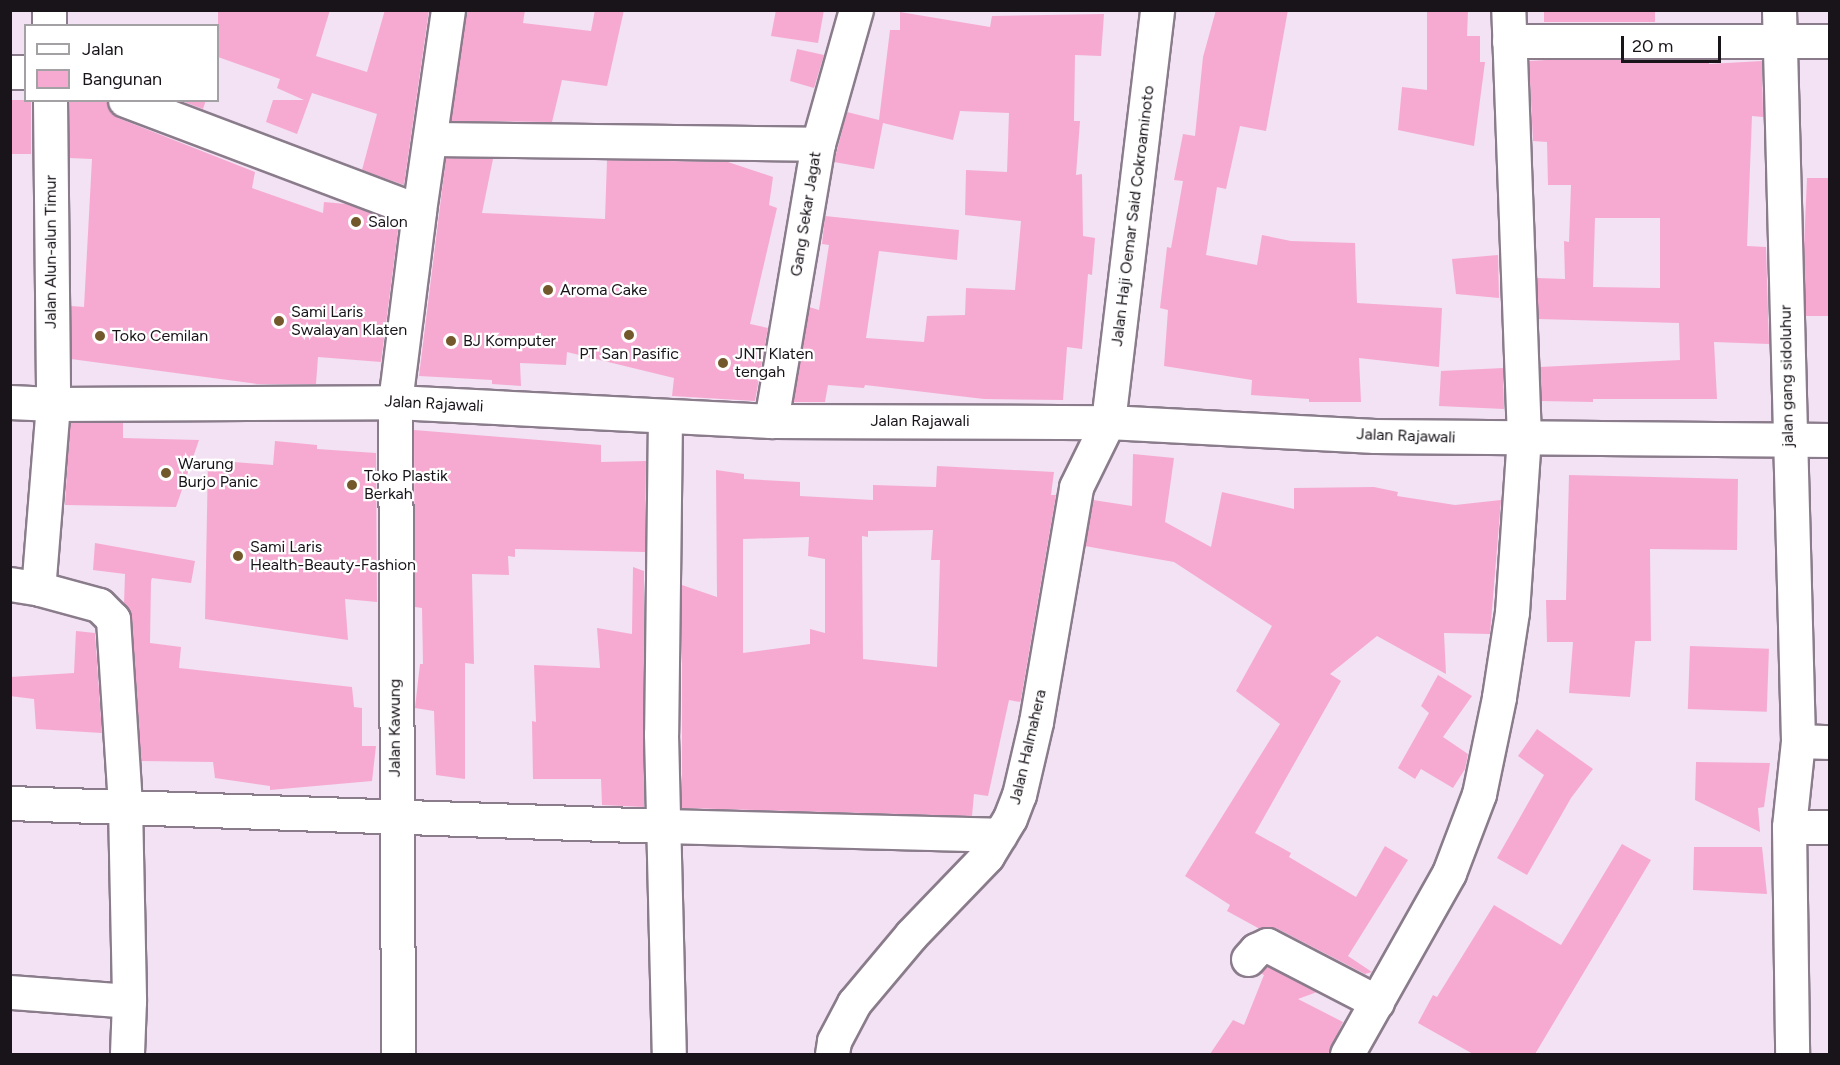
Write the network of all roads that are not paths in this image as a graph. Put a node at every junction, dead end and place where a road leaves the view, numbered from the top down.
1 (448, 10) edge
2 (856, 10) edge
3 (1157, 10) edge
4 (1779, 25) edge
5 (1508, 26) edge
6 (1830, 41) edge
7 (50, 102) edge
8 (130, 102) edge
9 (431, 139) junction
10 (818, 144) junction
11 (418, 211) junction
12 (10, 402) edge
13 (395, 402) junction
14 (53, 404) junction
15 (665, 417) junction
16 (771, 421) junction
17 (1108, 422) junction
18 (1524, 438) junction
19 (1830, 440) edge
20 (1789, 441) junction
21 (25, 587) edge
22 (1814, 741) edge
23 (10, 803) edge
24 (125, 805) junction
25 (395, 817) junction
26 (662, 826) junction
27 (1830, 826) edge
28 (1789, 827) junction
29 (1000, 835) junction
30 (1248, 959) dead end
31 (10, 992) edge
32 (129, 1001) junction
33 (1377, 1002) junction
34 (127, 1054) edge
35 (398, 1054) edge
36 (669, 1054) edge
37 (832, 1054) edge
38 (1347, 1054) edge
39 (1792, 1054) edge

1 - 9 street, Jalan Kawung
2 - 10 street, Gang Sekar Jagat
3 - 17 street, Jalan Haji Oemar Said Cokroaminoto
4 - 5 street
4 - 6 street
4 - 20 street, jalan gang sidoluhur
5 - 18 street
7 - 14 street, Jalan Alun-alun Timur
8 - 11 street
9 - 10 street
9 - 11 street, Jalan Kawung
10 - 16 street, Gang Sekar Jagat
11 - 13 street, Jalan Kawung
12 - 14 street, Jalan Rajawali
13 - 14 street, Jalan Rajawali
13 - 15 street, Jalan Rajawali
13 - 25 street, Jalan Kawung
14 - 21 street, Jalan Alun-alun Timur
15 - 16 street, Jalan Rajawali
15 - 26 street
16 - 17 street, Jalan Rajawali
17 - 18 street, Jalan Rajawali
17 - 29 street, Jalan Halmahera
18 - 20 street, Jalan Rajawali
18 - 33 street
19 - 20 street, Jalan Rajawali
20 - 22 street, jalan gang sidoluhur
21 - 24 street
22 - 28 street, jalan gang sidoluhur
23 - 24 street
24 - 25 street
24 - 32 street
25 - 26 street
25 - 35 street, Jalan Kawung
26 - 29 street
26 - 36 street
27 - 28 street
28 - 39 street, jalan gang sidoluhur
29 - 37 street, Jalan Halmahera
30 - 33 street
31 - 32 street
32 - 34 street
33 - 38 street

